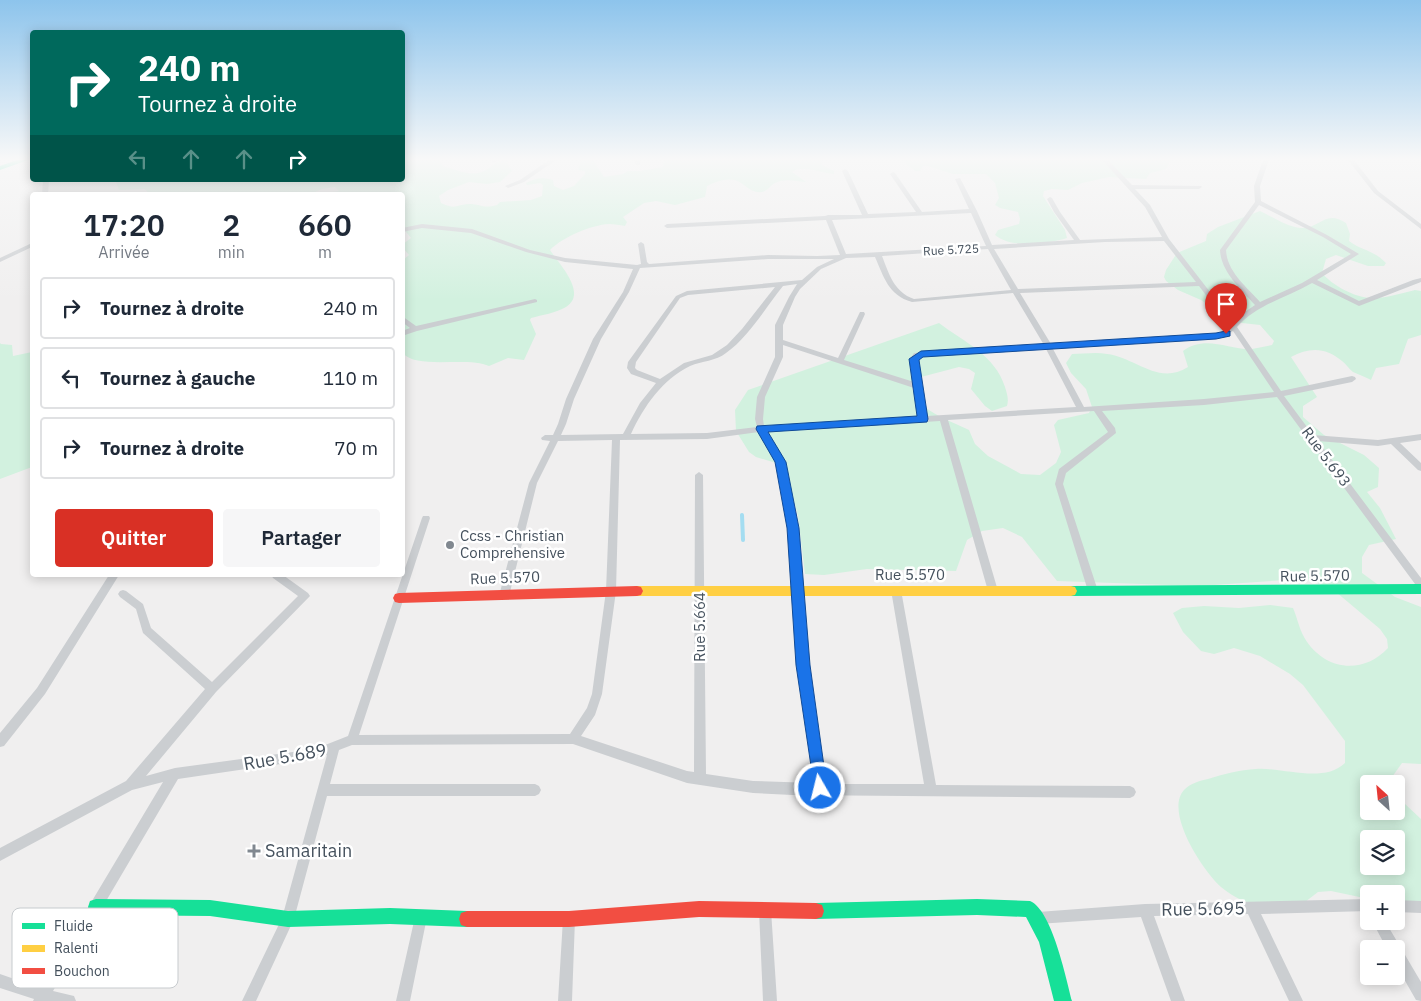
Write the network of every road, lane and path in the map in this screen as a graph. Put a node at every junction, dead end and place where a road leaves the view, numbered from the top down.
1 (862, 207) edge
2 (916, 207) edge
3 (972, 207) edge
4 (1054, 207) edge
5 (1147, 207) edge
6 (1255, 207) edge
7 (1267, 207) edge
8 (1395, 207) edge
9 (974, 211) junction
10 (920, 213) junction
11 (866, 216) junction
12 (828, 218) junction
13 (667, 226) dead end
14 (1421, 227) edge
15 (405, 229) edge
16 (1166, 239) junction
17 (1078, 242) junction
18 (641, 244) dead end
19 (30, 246) edge
20 (990, 248) junction
21 (878, 255) junction
22 (844, 257) junction
23 (817, 258) junction
24 (0, 260) edge
25 (646, 265) junction
26 (637, 267) junction
27 (819, 268) junction
28 (1312, 280) junction
29 (1421, 280) edge
30 (802, 282) junction
31 (1201, 284) junction
32 (780, 285) junction
33 (1017, 291) junction
34 (535, 301) dead end
35 (1260, 306) junction
36 (862, 314) dead end
37 (405, 321) edge
38 (1234, 328) junction
39 (415, 329) junction
40 (405, 333) edge
41 (780, 342) junction
42 (1048, 346) junction
43 (840, 361) junction
44 (1352, 379) dead end
45 (660, 382) junction
46 (918, 386) junction
47 (1280, 394) junction
48 (1096, 408) junction
49 (1081, 409) junction
50 (943, 418) junction
51 (923, 419) junction
52 (761, 429) junction
53 (555, 437) junction
54 (621, 437) junction
55 (1421, 437) edge
56 (545, 438) dead end
57 (1312, 438) junction
58 (1394, 442) junction
59 (1421, 468) edge
60 (699, 475) dead end
61 (426, 518) dead end
62 (113, 577) edge
63 (279, 577) edge
64 (1421, 585) edge
65 (798, 589) junction
66 (1421, 589) edge
67 (700, 590) junction
68 (896, 590) junction
69 (611, 591) junction
70 (993, 591) junction
71 (1094, 591) junction
72 (505, 592) junction
73 (123, 594) dead end
74 (399, 598) junction
75 (212, 689) junction
76 (41, 691) joint
77 (574, 739) junction
78 (352, 740) junction
79 (0, 742) edge
80 (334, 748) junction
81 (175, 774) junction
82 (700, 779) junction
83 (130, 785) junction
84 (820, 788) junction
85 (931, 789) junction
86 (323, 790) junction
87 (535, 790) dead end
88 (1130, 792) dead end
89 (0, 855) edge
90 (1360, 905) edge
91 (1405, 906) edge
92 (96, 907) joint
93 (1421, 907) edge
94 (1252, 908) junction
95 (765, 910) junction
96 (1145, 910) junction
97 (421, 917) junction
98 (1038, 918) junction
99 (288, 919) junction
100 (569, 919) junction
101 (1405, 967) edge
102 (0, 981) edge
103 (12, 986) edge
104 (17, 988) edge
105 (1421, 994) edge
106 (42, 998) edge
107 (69, 1001) edge
108 (249, 1001) edge
109 (403, 1001) edge
110 (565, 1001) edge
111 (770, 1001) edge
112 (1063, 1001) edge
113 (1178, 1001) edge
114 (1296, 1001) edge

1 - 11 street
2 - 10 street
3 - 9 street
4 - 17 street
5 - 16 street
6 - 35 street
7 - 28 street
8 - 14 street
9 - 10 street
9 - 20 street
10 - 11 street
11 - 12 street
12 - 13 street
12 - 22 street
15 - 26 street, Rue 5.725
16 - 17 street, Rue 5.725
16 - 31 street
17 - 20 street, Rue 5.725
18 - 25 street
19 - 24 street
20 - 21 street, Rue 5.725
20 - 33 street
21 - 22 street, Rue 5.725
21 - 33 street
22 - 23 street, Rue 5.725
22 - 27 street
23 - 25 street, Rue 5.725
23 - 27 street
25 - 26 street, Rue 5.725
26 - 53 street
27 - 30 street
28 - 29 street
28 - 35 street
30 - 32 street
30 - 41 street
31 - 33 street
31 - 38 street
32 - 45 street
32 - 45 street
33 - 42 street
34 - 39 street
35 - 38 street
36 - 43 street
37 - 39 street
38 - 42 street
38 - 47 street, Rue 5.693
39 - 40 street
41 - 43 street
41 - 52 street
42 - 46 street
42 - 49 street
43 - 46 street
44 - 47 street
45 - 54 street
46 - 51 street
47 - 48 street
47 - 57 street, Rue 5.693
48 - 49 street
48 - 71 street
49 - 50 street
50 - 51 street
50 - 70 street
51 - 52 street
52 - 54 street
52 - 65 street
53 - 54 street
53 - 56 street
53 - 72 street
54 - 69 street
55 - 58 street
57 - 58 street
57 - 64 street, Rue 5.693
58 - 59 street
60 - 67 street, Rue 5.664
61 - 74 street
62 - 76 street
63 - 75 street
65 - 67 street, Rue 5.570
65 - 68 street, Rue 5.570
65 - 84 street
66 - 71 street, Rue 5.570
67 - 69 street, Rue 5.570
67 - 82 street, Rue 5.664
68 - 70 street, Rue 5.570
68 - 85 street
69 - 72 street, Rue 5.570
69 - 77 street
70 - 71 street, Rue 5.570
72 - 74 street, Rue 5.570
73 - 75 street
74 - 78 street
75 - 83 street
76 - 79 street
77 - 78 street
77 - 82 street
78 - 80 street, Rue 5.689
80 - 81 street, Rue 5.689
80 - 86 street
81 - 83 street, Rue 5.689
81 - 92 street
82 - 84 street
83 - 89 street, Rue 5.689
84 - 85 street
85 - 88 street
86 - 87 street
86 - 99 street
90 - 94 street, Rue 5.695
91 - 93 street
92 - 99 street
94 - 96 street, Rue 5.695
94 - 114 street
95 - 98 street
95 - 100 street
95 - 111 street
96 - 98 street, Rue 5.695
96 - 113 street
97 - 99 street
97 - 100 street
97 - 109 street
98 - 112 street
99 - 108 street
100 - 110 street
101 - 105 street
102 - 103 street
104 - 106 street
106 - 107 street

